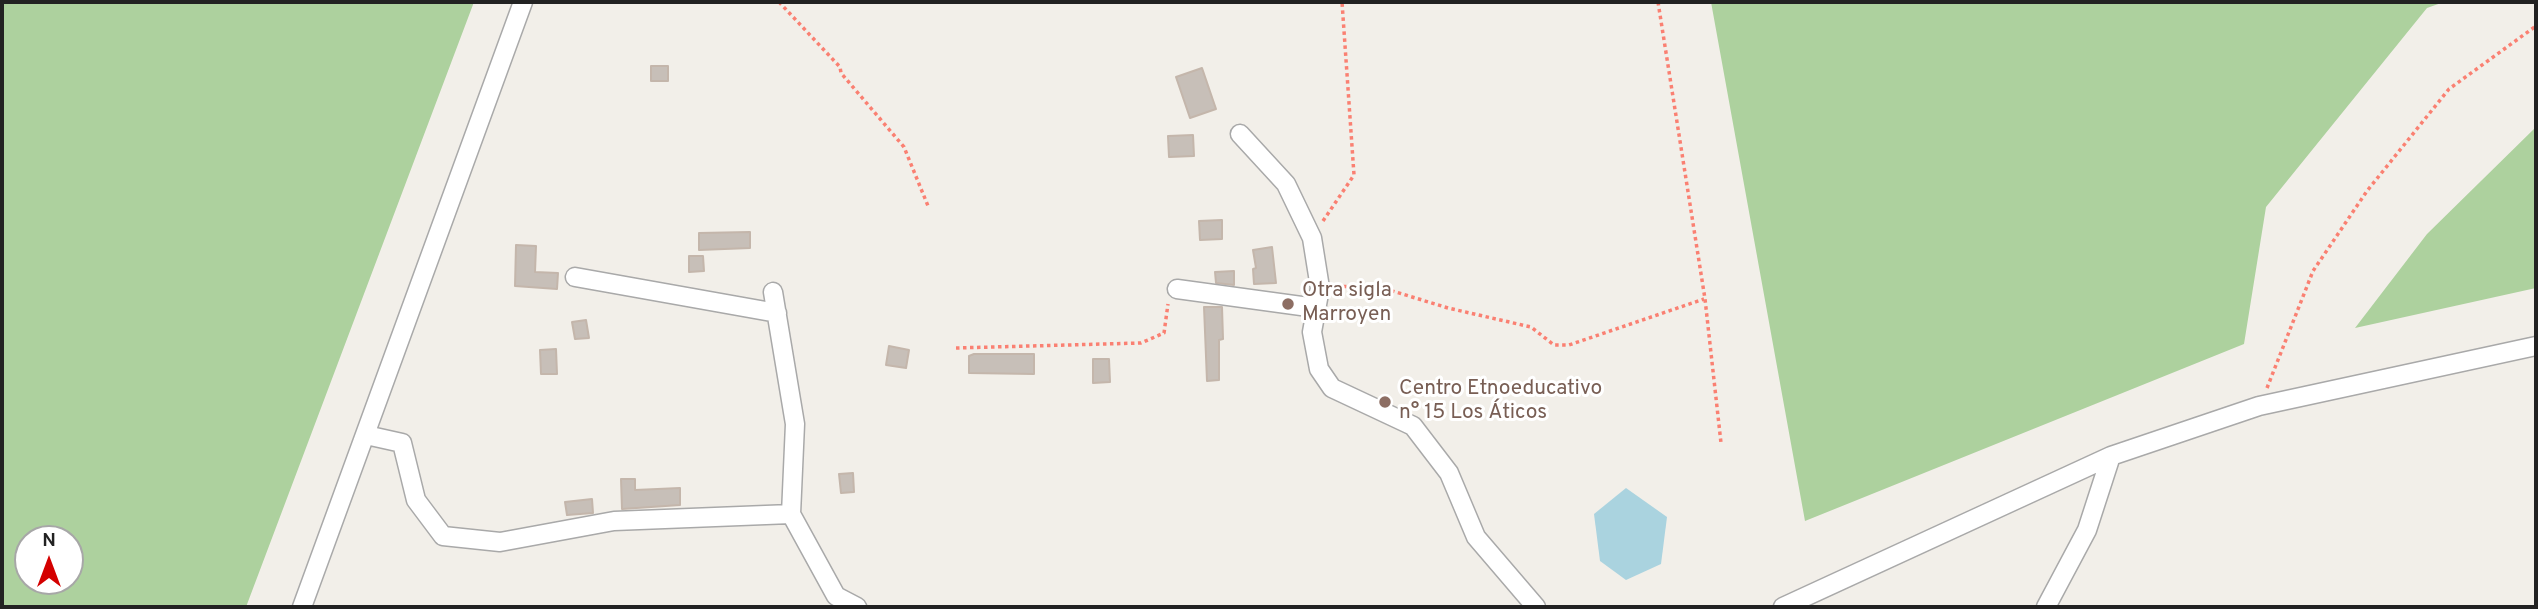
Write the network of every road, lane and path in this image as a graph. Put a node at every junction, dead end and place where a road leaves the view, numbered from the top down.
1 (523, 2) edge
2 (779, 2) edge
3 (1342, 2) edge
4 (1658, 2) edge
5 (2536, 26) edge
6 (1240, 134) dead end
7 (928, 206) dead end
8 (1312, 238) junction
9 (575, 277) dead end
10 (1320, 288) junction
11 (1177, 289) joint
12 (773, 292) dead end
13 (1705, 299) junction
14 (1316, 308) junction
15 (777, 313) junction
16 (2536, 346) edge
17 (956, 348) dead end
18 (2259, 406) junction
19 (366, 435) junction
20 (1721, 443) dead end
21 (2112, 456) junction
22 (791, 514) junction
23 (302, 607) edge
24 (857, 607) edge
25 (1536, 607) edge
26 (1783, 607) edge
27 (2046, 607) edge

1 - 19 street
2 - 7 path
3 - 8 path
4 - 13 path
5 - 18 path
6 - 8 street
8 - 10 street
9 - 15 street
10 - 13 path
10 - 14 street
11 - 14 street
11 - 17 path
12 - 15 street
13 - 20 path
14 - 25 street
15 - 22 street
16 - 18 street
18 - 21 street
19 - 22 street
19 - 23 street
21 - 26 street
21 - 27 street
22 - 24 street

